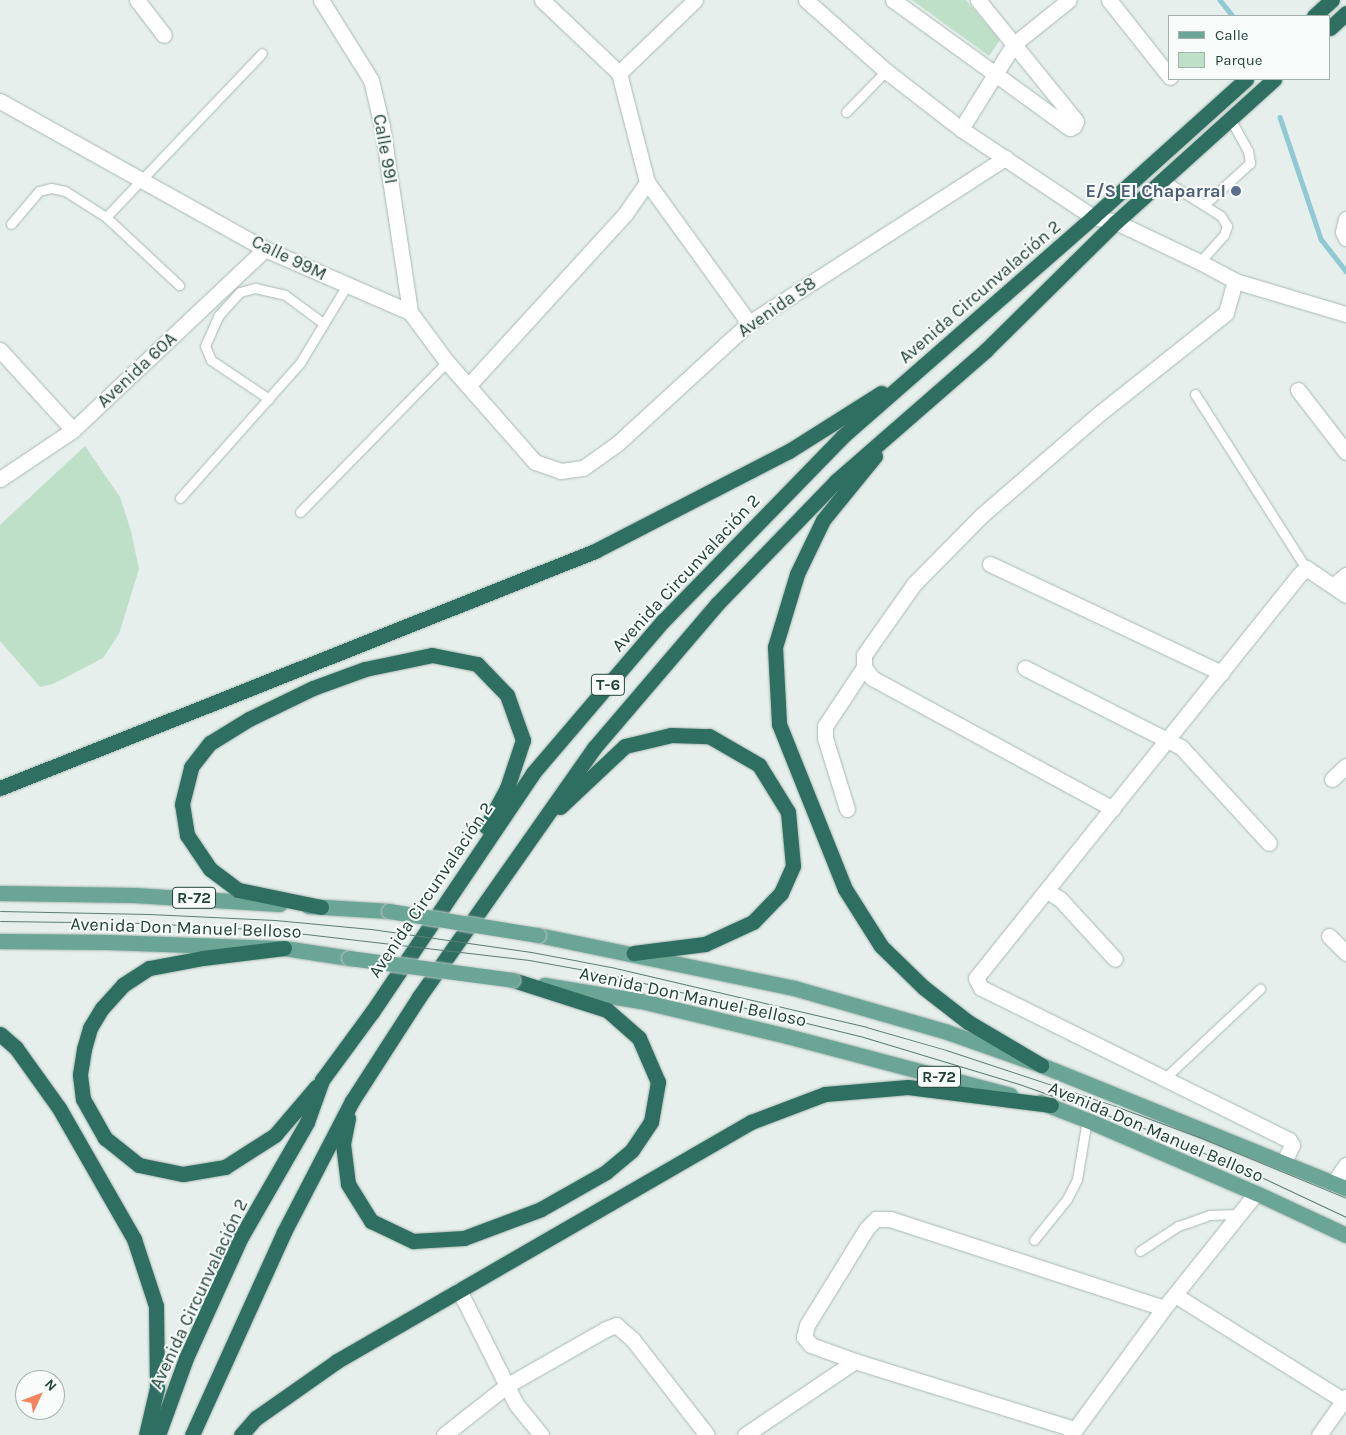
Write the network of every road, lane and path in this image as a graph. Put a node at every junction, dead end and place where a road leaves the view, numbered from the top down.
1 (137, 0) edge
2 (321, 0) edge
3 (542, 0) edge
4 (695, 0) edge
5 (893, 0) edge
6 (978, 0) edge
7 (1069, 0) edge
8 (1109, 0) edge
9 (1332, 0) edge
10 (809, 1) edge
11 (1346, 13) edge
12 (1315, 15) edge
13 (1331, 27) edge
14 (164, 35) dead end
15 (1014, 44) junction
16 (262, 53) dead end
17 (886, 71) junction
18 (619, 73) junction
19 (996, 74) junction
20 (1168, 75) edge
21 (1245, 80) edge
22 (1273, 80) edge
23 (0, 101) edge
24 (846, 112) dead end
25 (1230, 119) junction
26 (961, 129) junction
27 (1005, 158) junction
28 (141, 178) junction
29 (1164, 180) junction
30 (646, 182) junction
31 (1204, 205) junction
32 (106, 217) junction
33 (1094, 217) junction
34 (1346, 219) edge
35 (1116, 222) junction
36 (11, 224) dead end
37 (1346, 238) edge
38 (265, 249) junction
39 (1200, 262) junction
40 (1235, 281) junction
41 (179, 285) dead end
42 (347, 285) junction
43 (410, 312) junction
44 (1346, 314) edge
45 (749, 323) junction
46 (323, 324) junction
47 (0, 350) edge
48 (447, 362) junction
49 (920, 368) junction
50 (468, 386) junction
51 (1298, 390) dead end
52 (1195, 394) dead end
53 (269, 399) junction
54 (900, 425) junction
55 (73, 430) junction
56 (1346, 452) edge
57 (0, 479) edge
58 (180, 498) dead end
59 (300, 512) dead end
60 (990, 564) dead end
61 (1306, 568) junction
62 (1346, 575) edge
63 (1334, 585) junction
64 (1346, 595) edge
65 (864, 667) junction
66 (1025, 668) dead end
67 (1222, 673) junction
68 (1169, 739) junction
69 (1346, 766) edge
70 (1332, 780) dead end
71 (0, 788) edge
72 (847, 809) dead end
73 (1113, 809) junction
74 (535, 830) junction
75 (1269, 843) dead end
76 (1047, 891) junction
77 (0, 893) edge
78 (446, 900) junction
79 (321, 907) junction
80 (1329, 936) dead end
81 (0, 941) edge
82 (284, 948) junction
83 (634, 953) junction
84 (1346, 953) edge
85 (1115, 959) dead end
86 (513, 980) junction
87 (1260, 990) dead end
88 (0, 1034) edge
89 (1041, 1065) junction
90 (1164, 1079) junction
91 (322, 1080) junction
92 (352, 1100) junction
93 (1051, 1105) junction
94 (1087, 1120) junction
95 (1284, 1162) junction
96 (1346, 1165) edge
97 (1340, 1185) edge
98 (1256, 1193) junction
99 (1239, 1214) junction
100 (1346, 1236) edge
101 (1034, 1240) dead end
102 (1140, 1251) dead end
103 (459, 1290) junction
104 (1175, 1295) junction
105 (1164, 1308) junction
106 (855, 1361) junction
107 (506, 1386) junction
108 (1345, 1400) edge
109 (1072, 1432) edge
110 (146, 1435) edge
111 (158, 1435) edge
112 (192, 1435) edge
113 (241, 1435) edge
114 (444, 1435) edge
115 (541, 1435) edge
116 (707, 1435) edge
117 (745, 1435) edge
118 (1319, 1435) edge

1 - 14 street
2 - 43 street, Calle 99I
3 - 18 street
4 - 18 street
5 - 19 street
6 - 15 street
7 - 15 street
8 - 20 street
9 - 12 highway
10 - 17 street
11 - 13 highway
15 - 19 street
15 - 19 street
16 - 28 lane
17 - 24 lane
17 - 26 street
18 - 30 street
19 - 26 street
21 - 33 highway, Avenida Circunvalación 2 / T-6
22 - 25 highway, T-6
23 - 28 street, Calle 99M
25 - 29 highway, T-6
25 - 31 lane
26 - 27 street
27 - 33 street
27 - 45 street, Avenida 58
28 - 32 lane
28 - 38 street, Calle 99M
29 - 31 lane
29 - 35 highway, T-6
30 - 45 street
30 - 50 street
31 - 39 lane
32 - 36 lane
32 - 41 lane
33 - 35 street
33 - 49 highway, Avenida Circunvalación 2 / T-6
34 - 37 street
35 - 39 street
35 - 54 highway, T-6
38 - 42 street, Calle 99M
38 - 55 street, Avenida 60A
39 - 40 street
40 - 44 street
40 - 65 street
42 - 43 street, Calle 99M
42 - 46 lane
43 - 48 street
45 - 50 street, Avenida 58
46 - 53 lane
46 - 53 lane
47 - 55 street
48 - 50 street
48 - 59 lane
49 - 71 highway
49 - 78 highway, Avenida Circunvalación 2 / T-6
51 - 56 street
52 - 61 lane
53 - 58 lane
54 - 74 highway, T-6
54 - 89 highway
55 - 57 street, Avenida 60A
60 - 67 street
61 - 63 street
61 - 67 street
62 - 63 street
63 - 64 street
65 - 72 street
65 - 73 street
66 - 68 street
67 - 68 street
68 - 73 street
68 - 75 street
69 - 70 street
73 - 76 street
74 - 83 highway
74 - 92 highway, T-6
76 - 85 street
76 - 90 street
77 - 79 main road, Avenida Don Manuel Belloso / R-72
78 - 79 highway
78 - 91 highway, Avenida Circunvalación 2 / T-6
79 - 83 main road, Avenida Don Manuel Belloso / R-72, bridge
80 - 84 street
81 - 82 main road, Avenida Don Manuel Belloso / R-72
82 - 86 main road, Avenida Don Manuel Belloso / R-72, bridge
82 - 91 highway
83 - 89 main road, Avenida Don Manuel Belloso / R-72
86 - 92 highway
86 - 93 main road, Avenida Don Manuel Belloso / R-72
87 - 90 lane
88 - 110 highway
89 - 95 main road, Avenida Don Manuel Belloso / R-72
90 - 95 street
91 - 111 highway, Avenida Circunvalación 2 / T-6
92 - 112 highway, T-6
93 - 94 main road, Avenida Don Manuel Belloso / R-72
93 - 103 highway
94 - 98 main road, Avenida Don Manuel Belloso / R-72
94 - 101 lane
95 - 97 main road, Avenida Don Manuel Belloso / R-72
96 - 97 street
98 - 99 street
98 - 100 main road, Avenida Don Manuel Belloso / R-72
99 - 102 lane
99 - 104 street
103 - 107 street
103 - 113 highway
104 - 105 street
104 - 108 street
105 - 106 street
105 - 109 street
106 - 109 street
106 - 117 street
107 - 114 street
107 - 115 street
107 - 116 street
108 - 118 street

